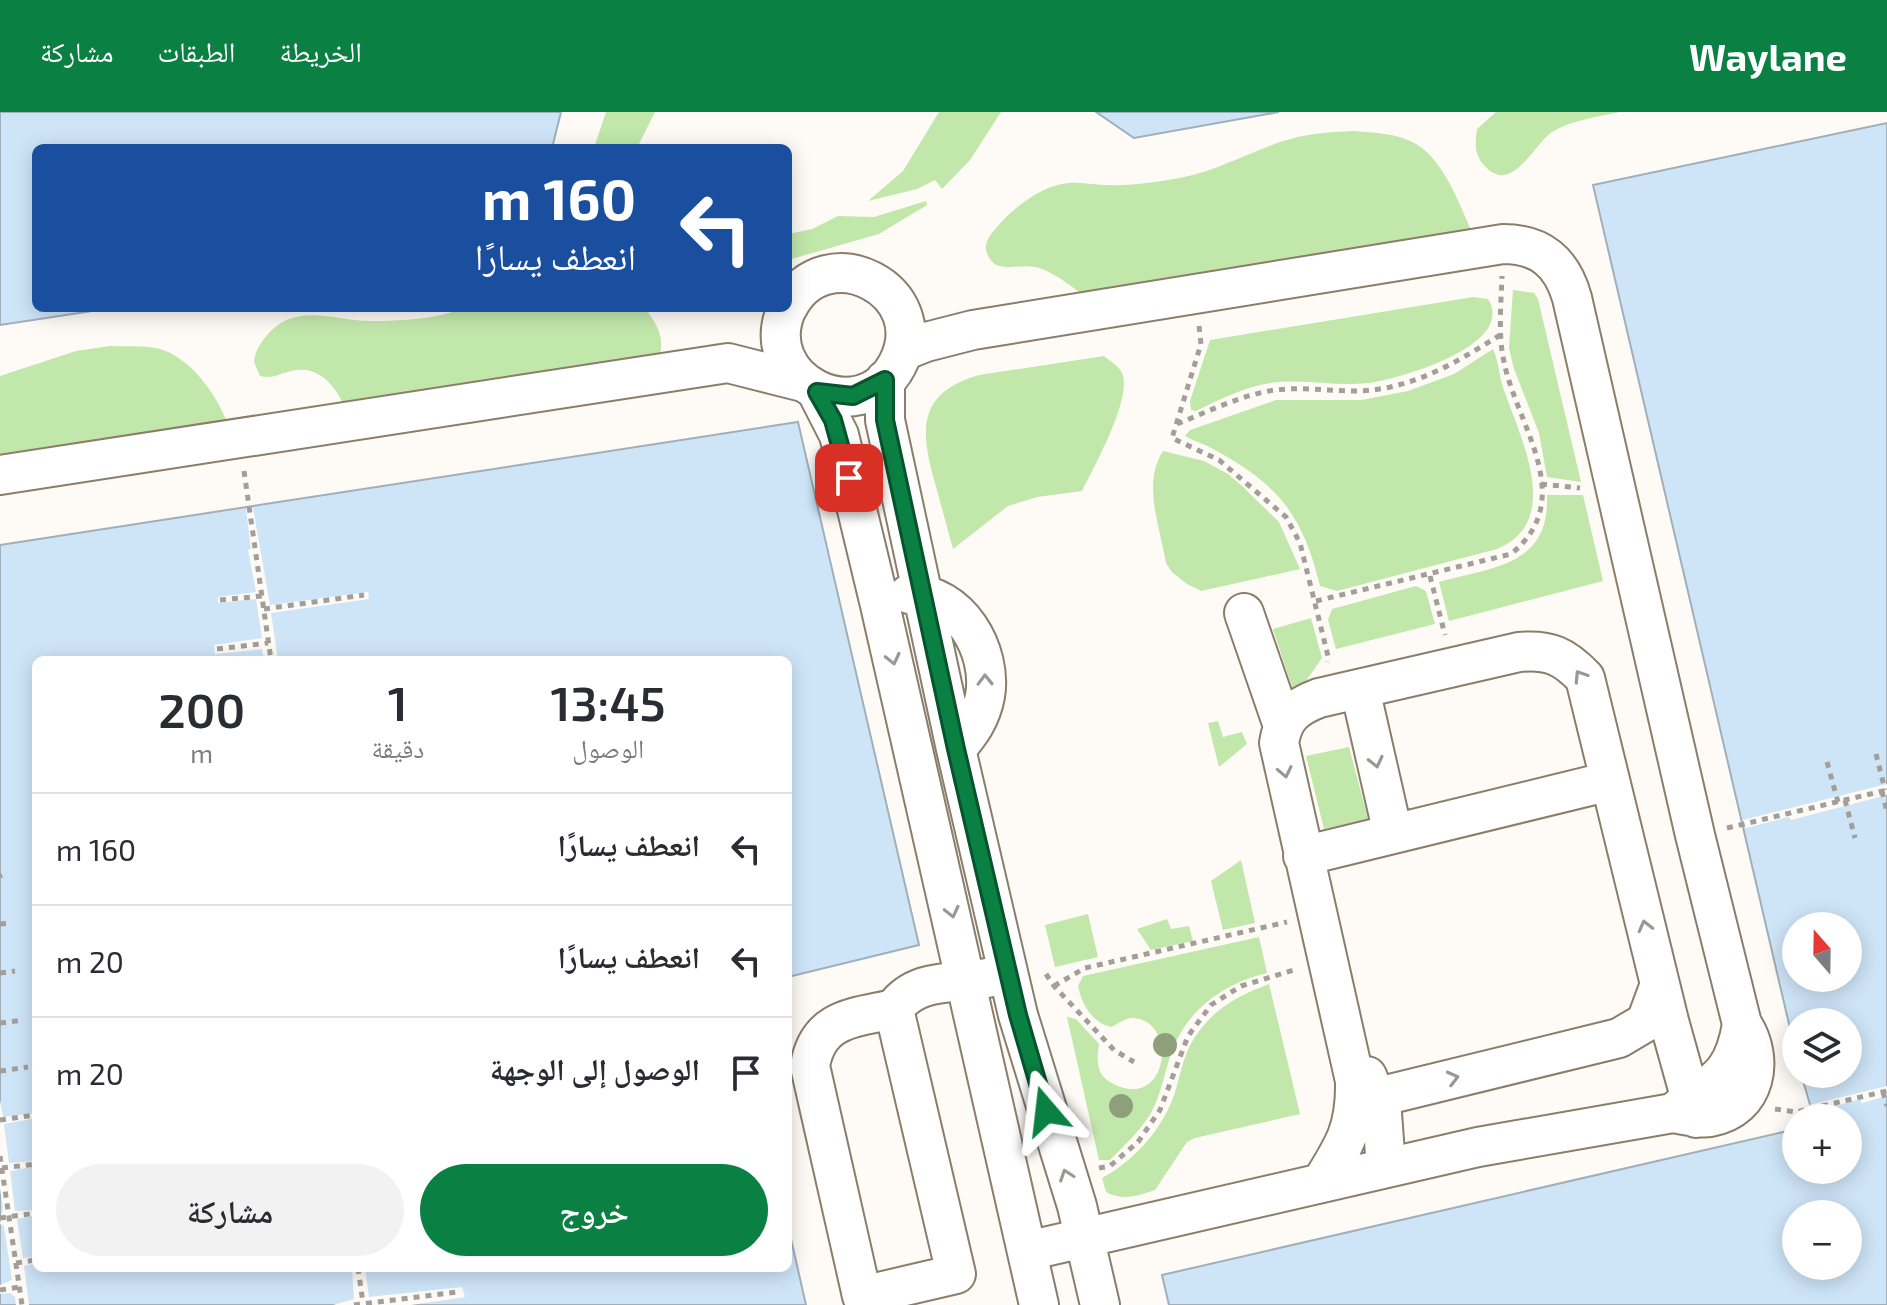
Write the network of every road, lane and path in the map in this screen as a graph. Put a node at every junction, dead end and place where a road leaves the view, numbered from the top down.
1 (1503, 244) junction
2 (1194, 295) junction
3 (895, 300) junction
4 (792, 302) edge
5 (785, 312) edge
6 (786, 312) edge
7 (973, 330) junction
8 (1501, 334) junction
9 (728, 363) junction
10 (894, 366) junction
11 (810, 387) junction
12 (1176, 424) junction
13 (239, 438) junction
14 (0, 475) edge
15 (1430, 576) junction
16 (924, 594) junction
17 (364, 595) dead end
18 (262, 596) junction
19 (220, 600) dead end
20 (1316, 601) junction
21 (880, 605) junction
22 (264, 609) junction
23 (1244, 613) dead end
24 (268, 643) junction
25 (217, 649) dead end
26 (270, 656) edge
27 (1453, 667) junction
28 (1360, 689) junction
29 (1319, 698) junction
30 (1282, 723) junction
31 (1876, 754) dead end
32 (1827, 762) dead end
33 (1610, 781) junction
34 (1885, 790) edge
35 (1841, 801) junction
36 (1887, 812) edge
37 (1393, 834) junction
38 (1695, 835) junction
39 (1855, 838) dead end
40 (1303, 856) junction
41 (1317, 914) junction
42 (10, 923) dead end
43 (0, 924) edge
44 (1006, 958) junction
45 (1328, 959) junction
46 (15, 971) dead end
47 (0, 973) edge
48 (968, 983) junction
49 (1660, 984) junction
50 (1054, 986) junction
51 (894, 1009) junction
52 (23, 1020) dead end
53 (0, 1023) edge
54 (1742, 1024) junction
55 (1641, 1038) junction
56 (1351, 1055) junction
57 (1134, 1062) dead end
58 (28, 1067) dead end
59 (0, 1071) edge
60 (1885, 1092) edge
61 (1378, 1097) junction
62 (1738, 1103) junction
63 (1887, 1106) edge
64 (1686, 1110) junction
65 (32, 1115) edge
66 (0, 1120) edge
67 (0, 1156) edge
68 (32, 1164) edge
69 (2, 1168) edge
70 (1386, 1168) junction
71 (1064, 1169) junction
72 (1321, 1183) junction
73 (32, 1214) edge
74 (9, 1217) junction
75 (0, 1218) edge
76 (1086, 1239) junction
77 (1027, 1251) junction
78 (32, 1261) edge
79 (16, 1263) junction
80 (359, 1272) edge
81 (20, 1287) junction
82 (0, 1290) edge
83 (458, 1292) dead end
84 (363, 1303) junction
85 (22, 1305) edge
86 (354, 1305) edge
87 (1039, 1305) edge
88 (1100, 1305) edge

1 - 2 lane
1 - 8 path
1 - 38 lane
2 - 7 lane
2 - 12 path
3 - 4 lane
3 - 7 lane
3 - 10 lane
5 - 9 lane
6 - 11 lane
7 - 10 lane
8 - 12 path
8 - 15 path
9 - 11 lane
9 - 13 lane
10 - 11 lane
10 - 16 lane
11 - 21 lane
12 - 20 path
13 - 14 lane
13 - 18 path
15 - 20 path
15 - 27 path
16 - 21 lane
44 -> 16 lane
17 - 22 path
18 - 19 path
18 - 22 path
20 - 29 path
21 -> 48 lane
22 - 24 path
23 - 30 lane
24 - 25 path
24 - 26 path
27 - 28 lane
33 -> 27 lane
28 - 29 lane
28 -> 37 lane
29 - 30 lane
30 -> 40 lane
31 - 34 path
32 - 35 path
33 - 37 lane
49 -> 33 lane
34 - 35 path
34 - 36 path
35 - 38 path
35 - 39 path
37 - 40 lane
38 - 54 lane
40 - 41 lane
41 - 45 lane
41 - 50 path
42 - 43 path
44 - 48 lane
44 - 50 path
44 - 71 lane
45 - 56 lane
45 - 71 path
46 - 47 path
48 - 51 lane
48 - 77 lane
49 - 55 lane
49 - 64 lane
50 - 57 path
51 - 51 lane
52 - 53 path
54 - 62 lane
54 - 64 lane
61 -> 55 lane
55 - 64 lane
56 - 61 lane
56 - 72 lane
58 - 59 path
60 - 62 path
60 - 63 path
61 - 70 lane
62 - 64 lane
64 - 70 lane
65 - 66 path
67 - 69 path
68 - 69 path
69 - 74 path
70 - 72 lane
76 -> 71 lane
72 - 76 lane
73 - 74 path
74 - 75 path
74 - 79 path
76 - 77 lane
76 - 88 lane
77 - 87 lane
78 - 79 path
79 - 81 path
80 - 84 path
81 - 82 path
81 - 85 path
83 - 84 path
84 - 86 path

